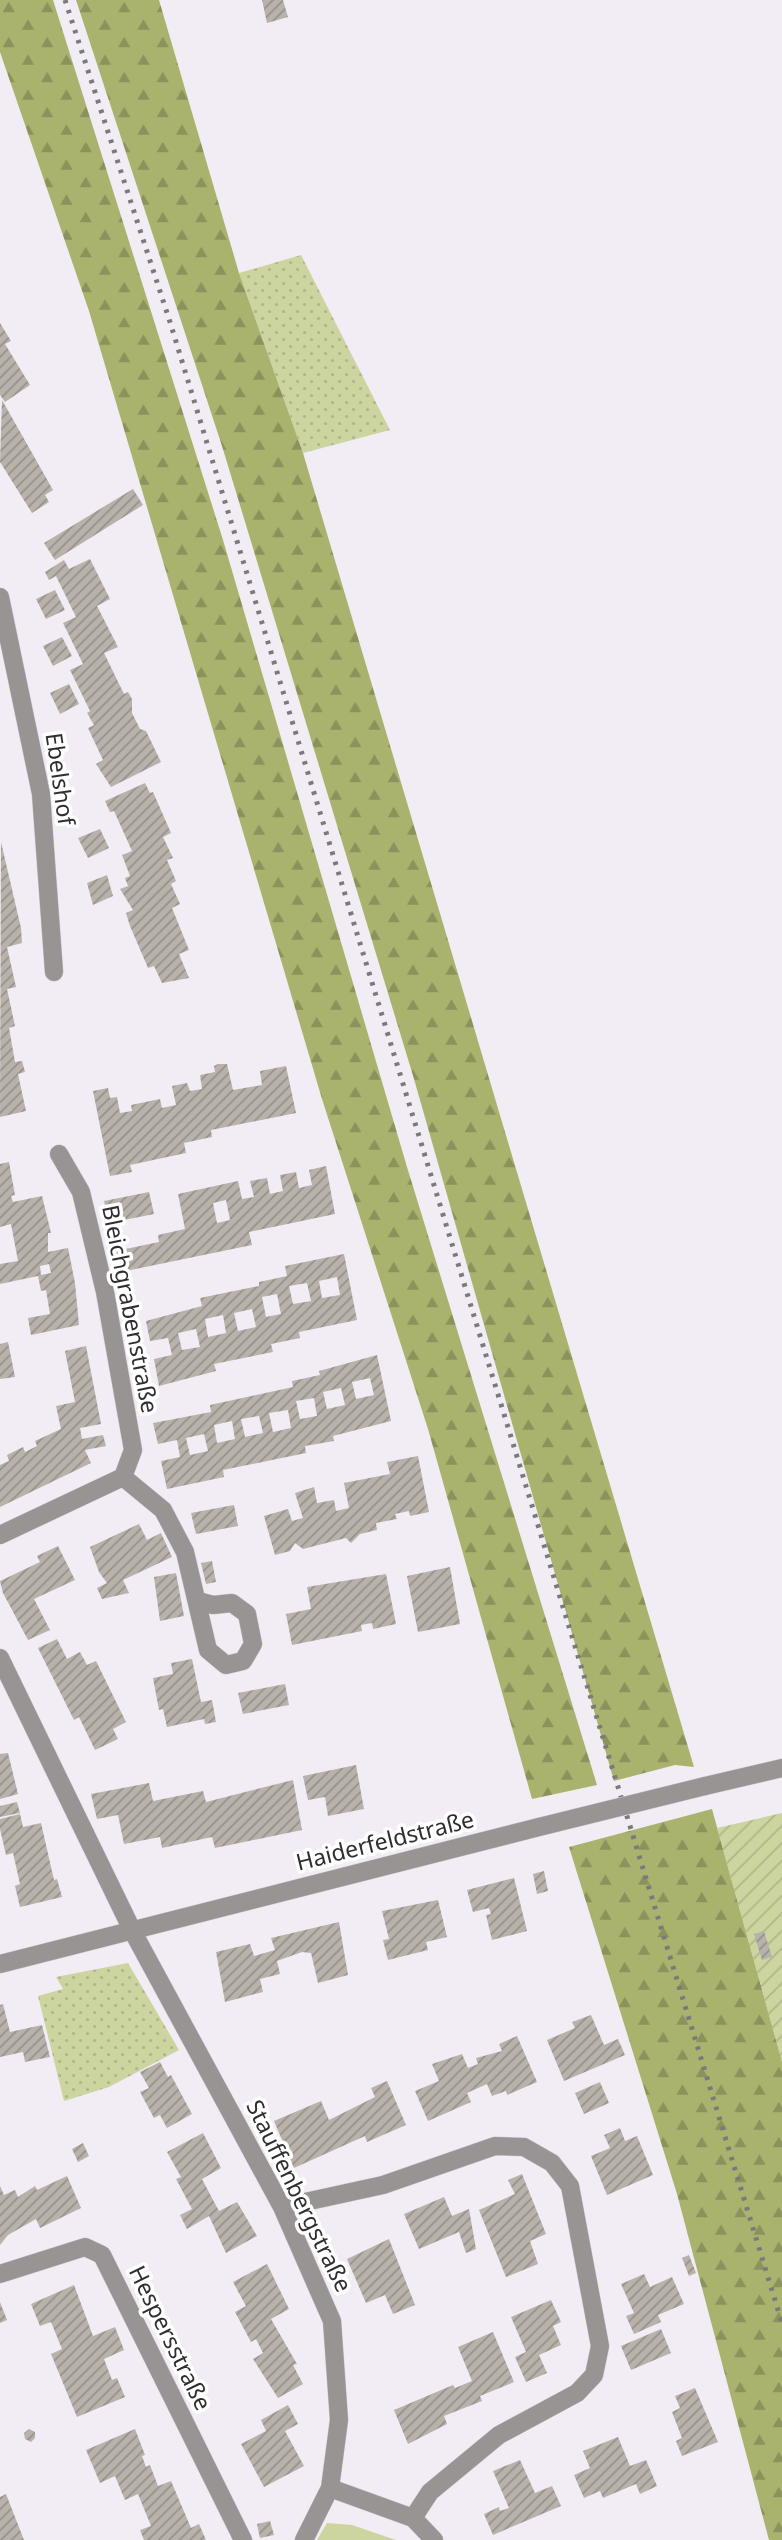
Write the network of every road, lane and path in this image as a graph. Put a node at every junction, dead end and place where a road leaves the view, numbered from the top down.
1 (0, 597) edge
2 (54, 972) dead end
3 (59, 1154) dead end
4 (123, 1477) junction
5 (0, 1535) edge
6 (198, 1601) dead end
7 (0, 1658) edge
8 (782, 1768) edge
9 (133, 1932) junction
10 (0, 1964) edge
11 (282, 2207) junction
12 (0, 2274) edge
13 (330, 2488) junction
14 (413, 2518) junction
15 (243, 2540) edge
16 (304, 2540) edge
17 (434, 2540) edge

1 - 2 street, Ebelshof
3 - 4 street, Bleichgrabenstraße
4 - 5 street
4 - 6 street
7 - 9 street
8 - 9 street, Haiderfeldstraße, bridge
9 - 10 street, Haiderfeldstraße
9 - 11 street, Stauffenbergstraße
11 - 13 street, Stauffenbergstraße
11 - 14 street
12 - 15 street, Hespersstraße
13 - 14 street
13 - 16 street, Stauffenbergstraße
14 - 17 street

